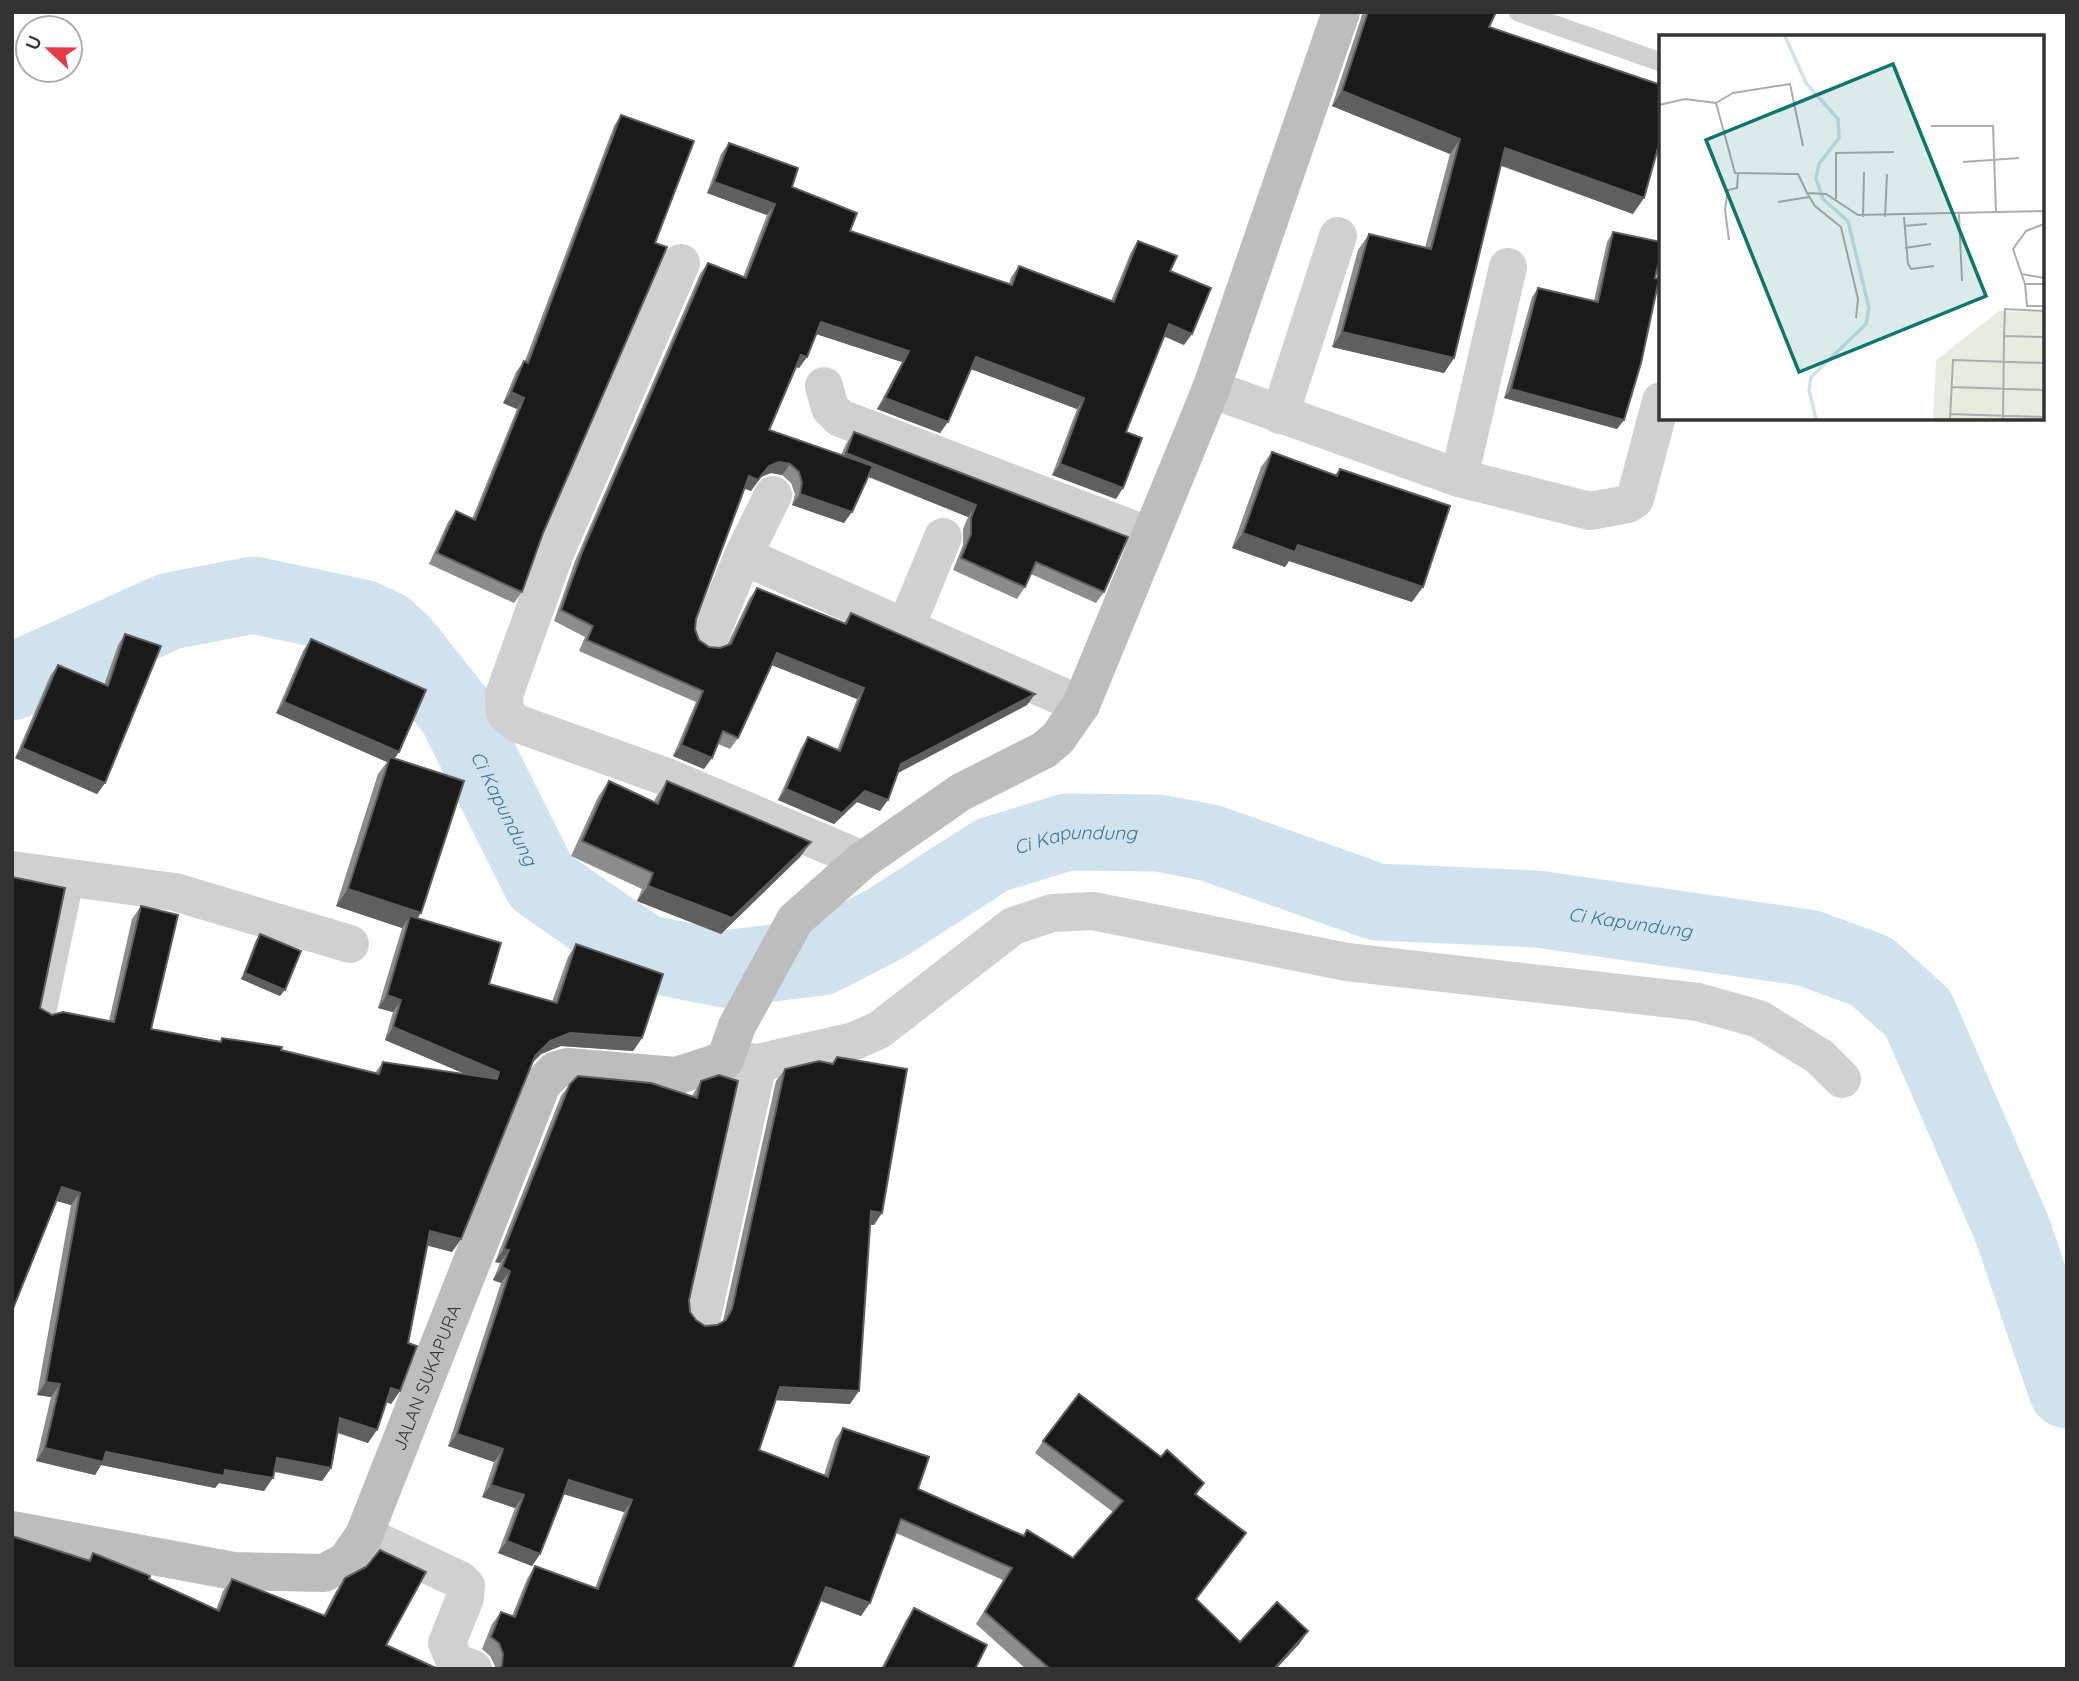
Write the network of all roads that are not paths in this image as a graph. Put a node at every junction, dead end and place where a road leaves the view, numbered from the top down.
1 (1341, 12) edge
2 (1518, 12) edge
3 (1659, 61) edge
4 (1338, 236) dead end
5 (681, 263) dead end
6 (1508, 267) dead end
7 (824, 386) dead end
8 (1211, 389) junction
9 (1659, 409) edge
10 (1280, 415) junction
11 (1459, 478) junction
12 (773, 495) dead end
13 (1150, 536) junction
14 (943, 537) dead end
15 (743, 556) junction
16 (905, 629) junction
17 (709, 638) dead end
18 (1081, 705) junction
19 (863, 860) junction
20 (12, 870) edge
21 (75, 878) junction
22 (350, 944) dead end
23 (46, 1016) edge
24 (740, 1050) junction
25 (1842, 1079) dead end
26 (702, 1317) dead end
27 (12, 1530) edge
28 (364, 1535) junction
29 (473, 1669) edge

1 - 8 street
2 - 3 lane
4 - 10 street
5 - 19 street
6 - 11 street
7 - 13 street
8 - 10 street
8 - 13 street
9 - 11 street
10 - 11 street
12 - 15 street
13 - 18 street
14 - 16 street
15 - 16 street
15 - 17 street
16 - 18 street
18 - 19 street
19 - 24 street
20 - 21 street
21 - 22 street
21 - 23 lane
24 - 25 street
24 - 26 street
24 - 28 street, JALAN SUKAPURA
27 - 28 street, JALAN SUKAPURA
28 - 29 street

